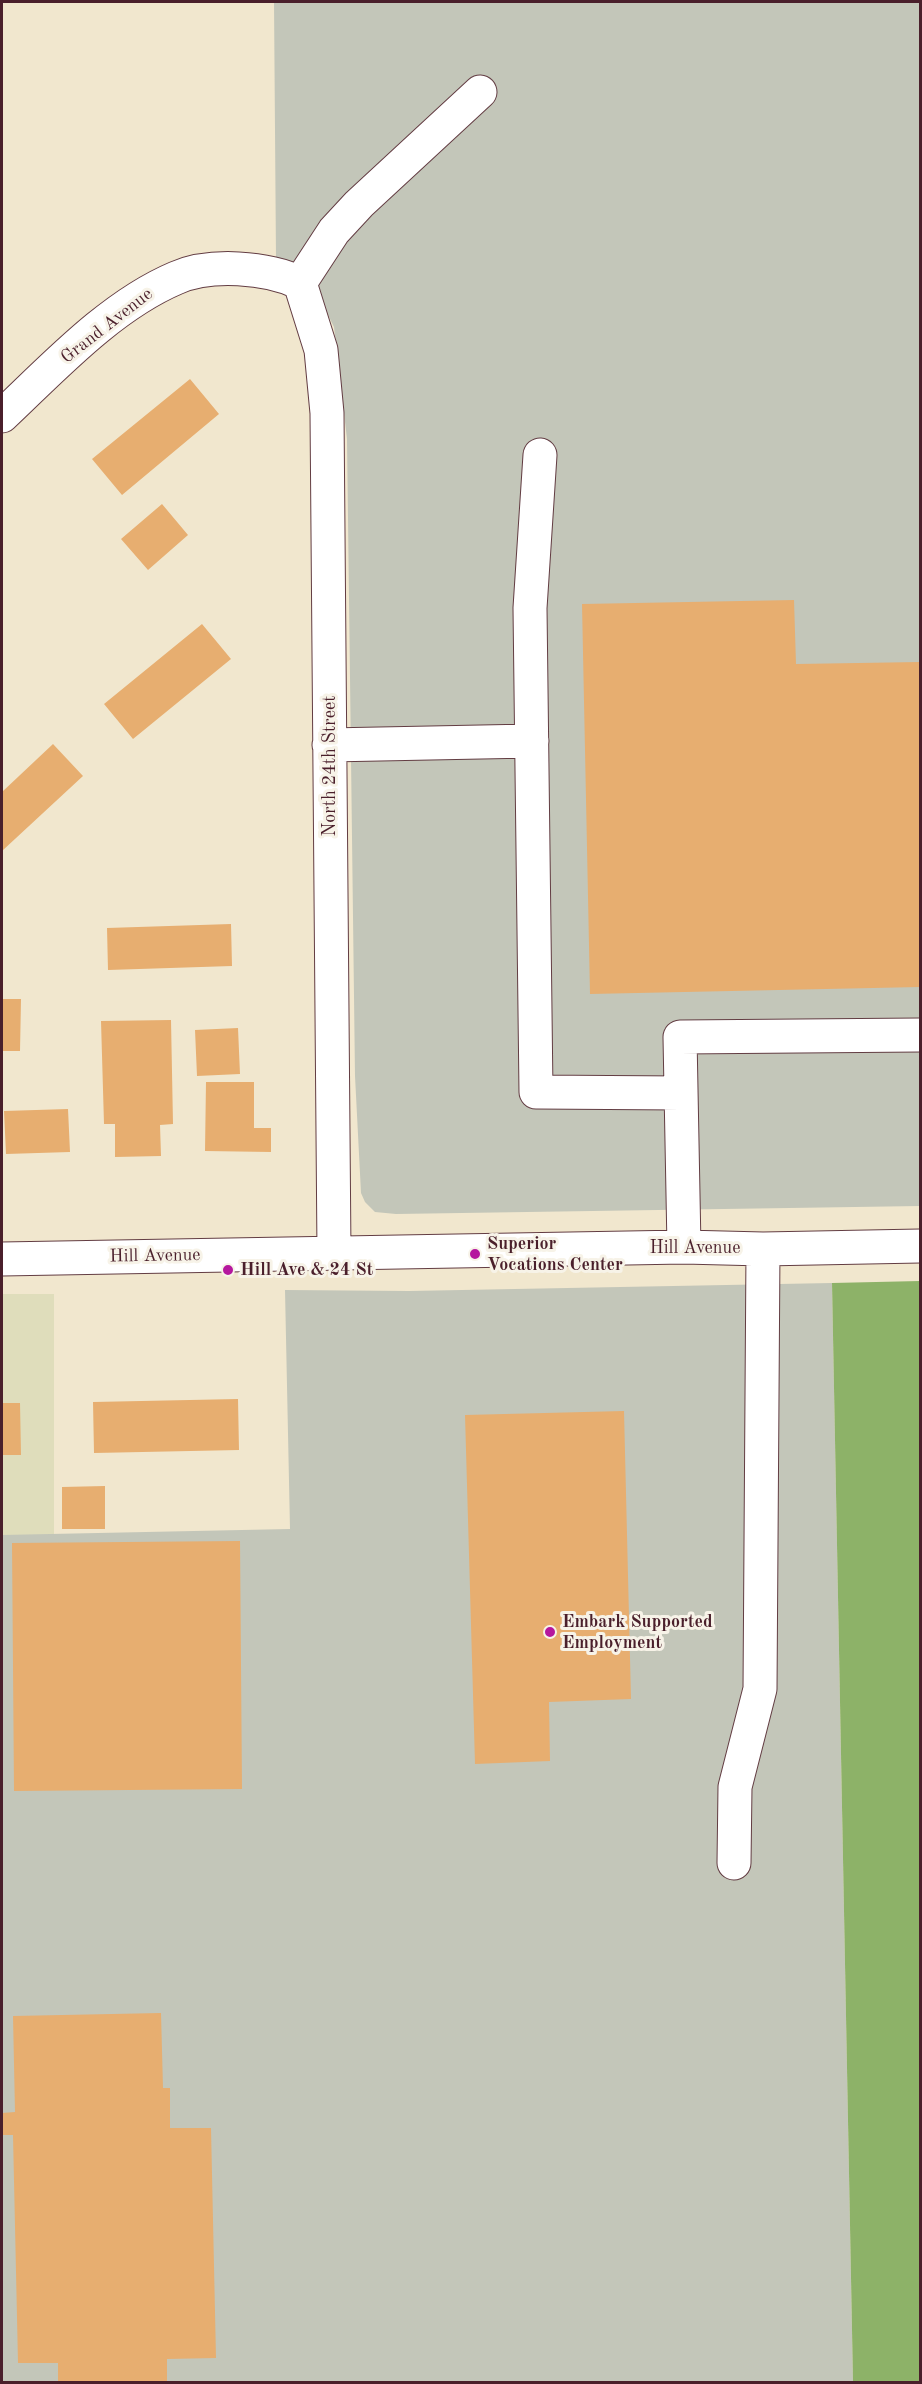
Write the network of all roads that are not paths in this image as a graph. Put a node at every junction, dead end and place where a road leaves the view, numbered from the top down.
1 (480, 92) dead end
2 (300, 283) junction
3 (2, 416) edge
4 (540, 455) dead end
5 (532, 741) junction
6 (330, 745) junction
7 (921, 1035) edge
8 (681, 1093) junction
9 (921, 1246) edge
10 (684, 1247) junction
11 (763, 1249) junction
12 (334, 1253) junction
13 (2, 1259) edge
14 (734, 1863) dead end

1 - 2 street
2 - 3 street, Grand Avenue
2 - 6 street, North 24th Street
4 - 5 street
5 - 6 street
5 - 8 street
6 - 12 street, North 24th Street
7 - 8 street
8 - 10 street
9 - 11 street, Hill Avenue
10 - 11 street, Hill Avenue
10 - 12 street, Hill Avenue
11 - 14 street
12 - 13 street, Hill Avenue

